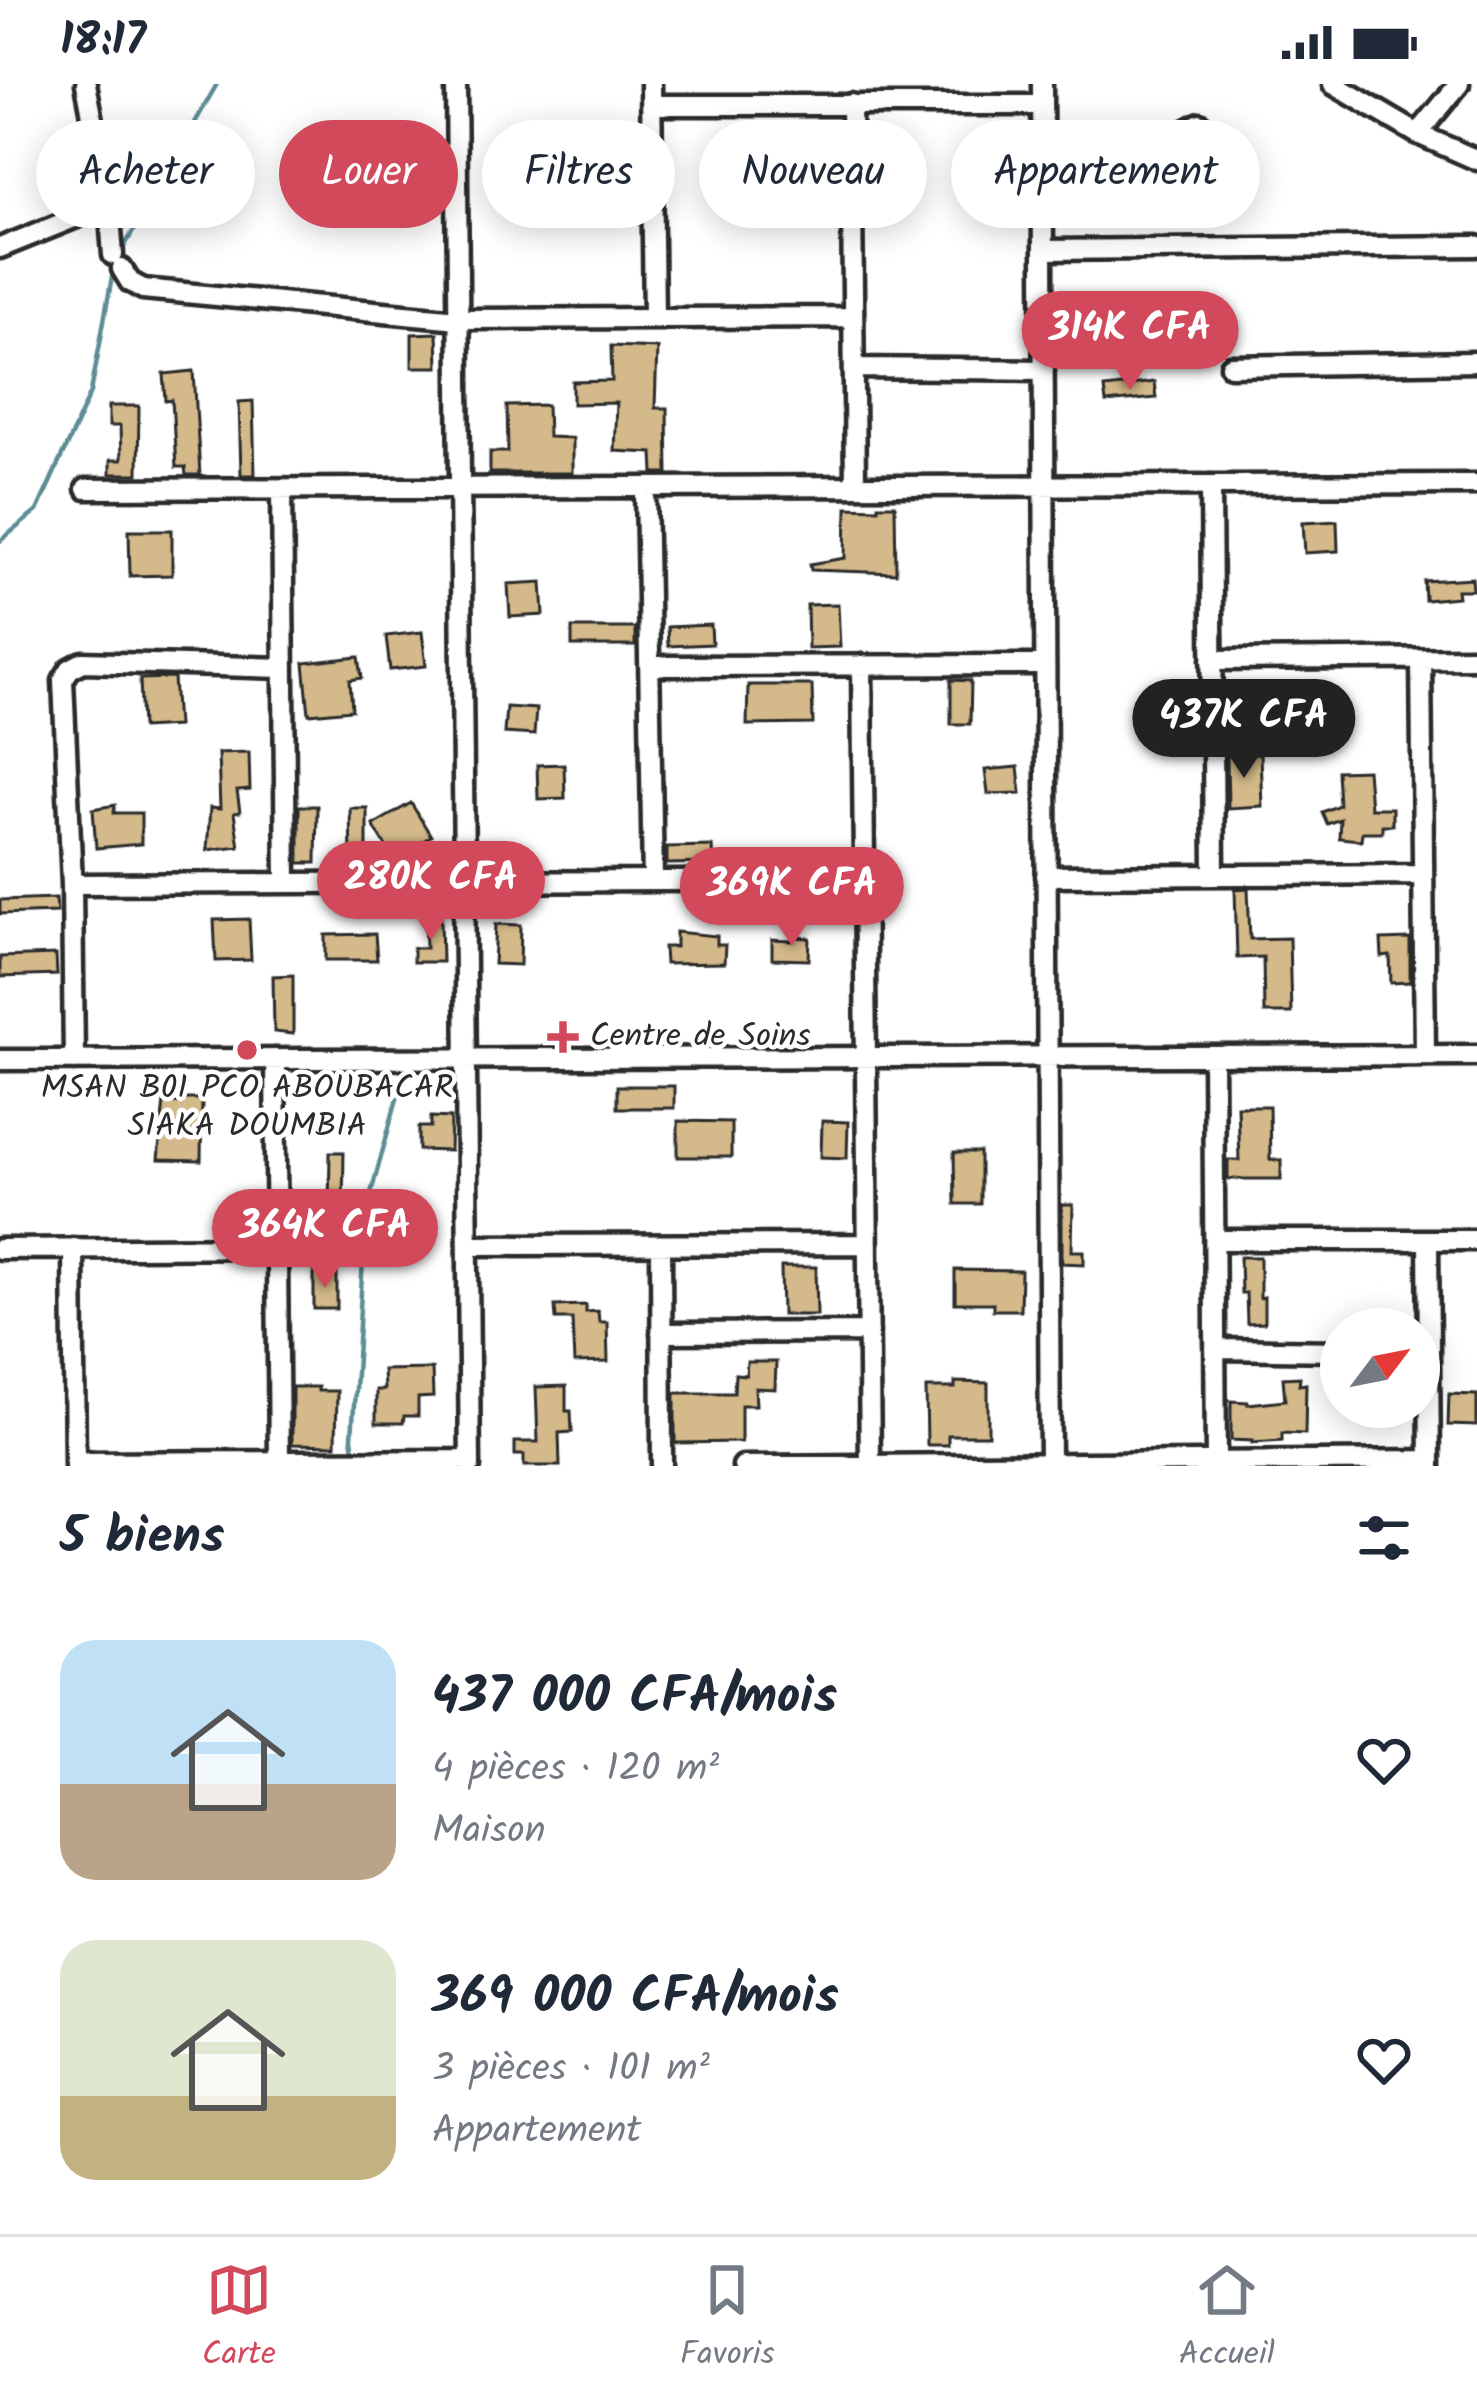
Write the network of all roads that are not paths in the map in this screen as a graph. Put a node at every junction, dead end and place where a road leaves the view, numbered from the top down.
1 (86, 84) edge
2 (456, 84) edge
3 (1333, 84) edge
4 (1459, 84) edge
5 (652, 94) edge
6 (1042, 94) edge
7 (851, 104) junction
8 (93, 120) edge
9 (1418, 134) junction
10 (1477, 160) edge
11 (50, 228) edge
12 (112, 228) edge
13 (1042, 228) edge
14 (1477, 246) edge
15 (0, 248) edge
16 (1042, 250) junction
17 (654, 317) junction
18 (854, 317) junction
19 (458, 319) junction
20 (1477, 362) edge
21 (1231, 366) dead end
22 (854, 368) junction
23 (1043, 370) junction
24 (1477, 484) edge
25 (1044, 485) junction
26 (1211, 485) junction
27 (855, 486) junction
28 (646, 487) junction
29 (460, 488) junction
30 (86, 489) dead end
31 (282, 489) junction
32 (1477, 658) edge
33 (1421, 659) junction
34 (1212, 660) junction
35 (1045, 664) junction
36 (862, 665) junction
37 (650, 666) junction
38 (284, 668) junction
39 (1424, 874) junction
40 (1214, 875) junction
41 (1046, 876) junction
42 (865, 880) junction
43 (652, 881) junction
44 (464, 882) junction
45 (286, 883) junction
46 (72, 884) junction
47 (1425, 1055) junction
48 (1477, 1055) edge
49 (1213, 1056) junction
50 (866, 1057) junction
51 (1047, 1057) junction
52 (275, 1059) junction
53 (466, 1059) junction
54 (0, 1060) edge
55 (74, 1060) junction
56 (1215, 1240) junction
57 (1428, 1240) junction
58 (1477, 1240) edge
59 (868, 1244) junction
60 (661, 1245) junction
61 (468, 1246) junction
62 (277, 1247) junction
63 (73, 1248) junction
64 (0, 1249) edge
65 (1426, 1308) edge
66 (869, 1332) junction
67 (661, 1333) junction
68 (1215, 1349) junction
69 (1320, 1352) edge
70 (1428, 1428) edge
71 (279, 1461) junction
72 (1216, 1462) junction
73 (470, 1463) edge
74 (1430, 1463) edge
75 (75, 1464) edge
76 (870, 1465) edge
77 (1049, 1465) edge
78 (662, 1466) edge
79 (743, 1466) edge

1 - 8 street
2 - 19 street
3 - 9 street
4 - 9 street
5 - 7 street
5 - 17 street
6 - 7 street
7 - 18 street
9 - 10 street
11 - 15 street
12 - 19 street
13 - 16 street
14 - 16 street
16 - 23 street
17 - 18 street
17 - 19 street
18 - 22 street
19 - 29 street
20 - 21 street
22 - 23 street
22 - 27 street
23 - 25 street
24 - 26 street
25 - 26 street
25 - 27 street
25 - 35 street
26 - 34 street
27 - 28 street
28 - 29 street
28 - 37 street
29 - 31 street
29 - 44 street
30 - 31 street
31 - 38 street
32 - 33 street
33 - 34 street
33 - 39 street
34 - 40 street
35 - 36 street
35 - 41 street
36 - 37 street
36 - 42 street
37 - 43 street
38 - 45 street
38 - 46 street
39 - 40 street
39 - 47 street
40 - 41 street
41 - 51 street
42 - 43 street
42 - 50 street
43 - 44 street
44 - 45 street
44 - 53 street
45 - 46 street
46 - 55 street
47 - 48 street
47 - 49 street
49 - 51 street
49 - 56 street
50 - 51 street
50 - 53 street
50 - 59 street
51 - 77 street
52 - 53 street
52 - 55 street
52 - 62 street
53 - 61 street
54 - 55 street
56 - 57 street
56 - 68 street
57 - 58 street
57 - 65 street
59 - 60 street
59 - 66 street
60 - 61 street
60 - 67 street
61 - 73 street
62 - 63 street
62 - 71 street
63 - 64 street
63 - 75 street
66 - 67 street
66 - 76 street
67 - 78 street
68 - 69 street
68 - 72 street
70 - 74 street
71 - 73 street
71 - 75 street
72 - 74 street
72 - 77 street
76 - 77 street
76 - 79 street

